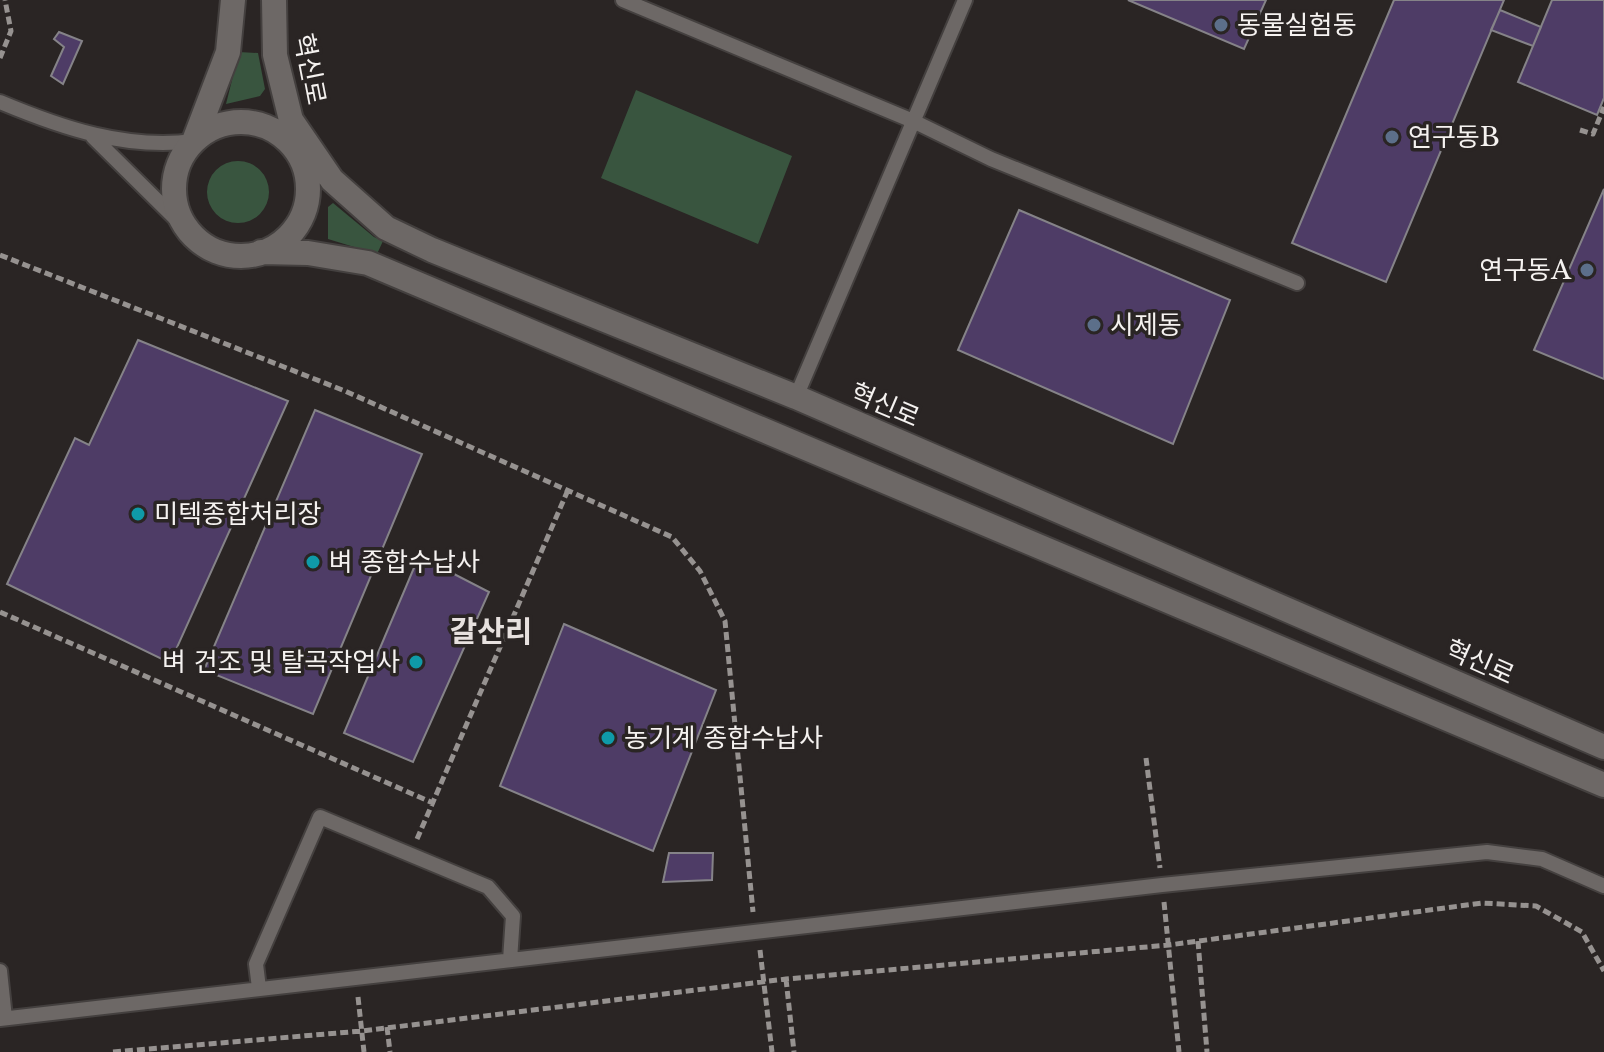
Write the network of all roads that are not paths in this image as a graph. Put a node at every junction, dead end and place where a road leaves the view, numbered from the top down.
1 (233, 0) edge
2 (274, 0) edge
3 (623, 0) edge
4 (965, 0) edge
5 (0, 102) edge
6 (913, 121) junction
7 (92, 136) junction
8 (194, 141) junction
9 (299, 145) junction
10 (186, 229) junction
11 (261, 252) junction
12 (1297, 283) dead end
13 (796, 397) junction
14 (1604, 747) edge
15 (1604, 785) edge
16 (1604, 886) edge
17 (510, 960) junction
18 (0, 971) edge
19 (259, 988) junction
20 (3, 1018) edge

1 - 8 main road
2 - 9 main road, 혁신로
3 - 6 lane
4 - 6 lane
5 - 7 lane
6 - 12 lane
6 - 13 lane
7 - 8 lane
7 - 10 lane
8 - 9 main road, 혁신로
8 - 10 main road
9 - 11 main road, 혁신로
9 - 13 main road, 혁신로
10 - 11 main road
11 - 15 main road
13 - 14 main road, 혁신로
16 - 17 lane
17 - 19 lane
17 - 19 lane
18 - 20 lane
19 - 20 lane

